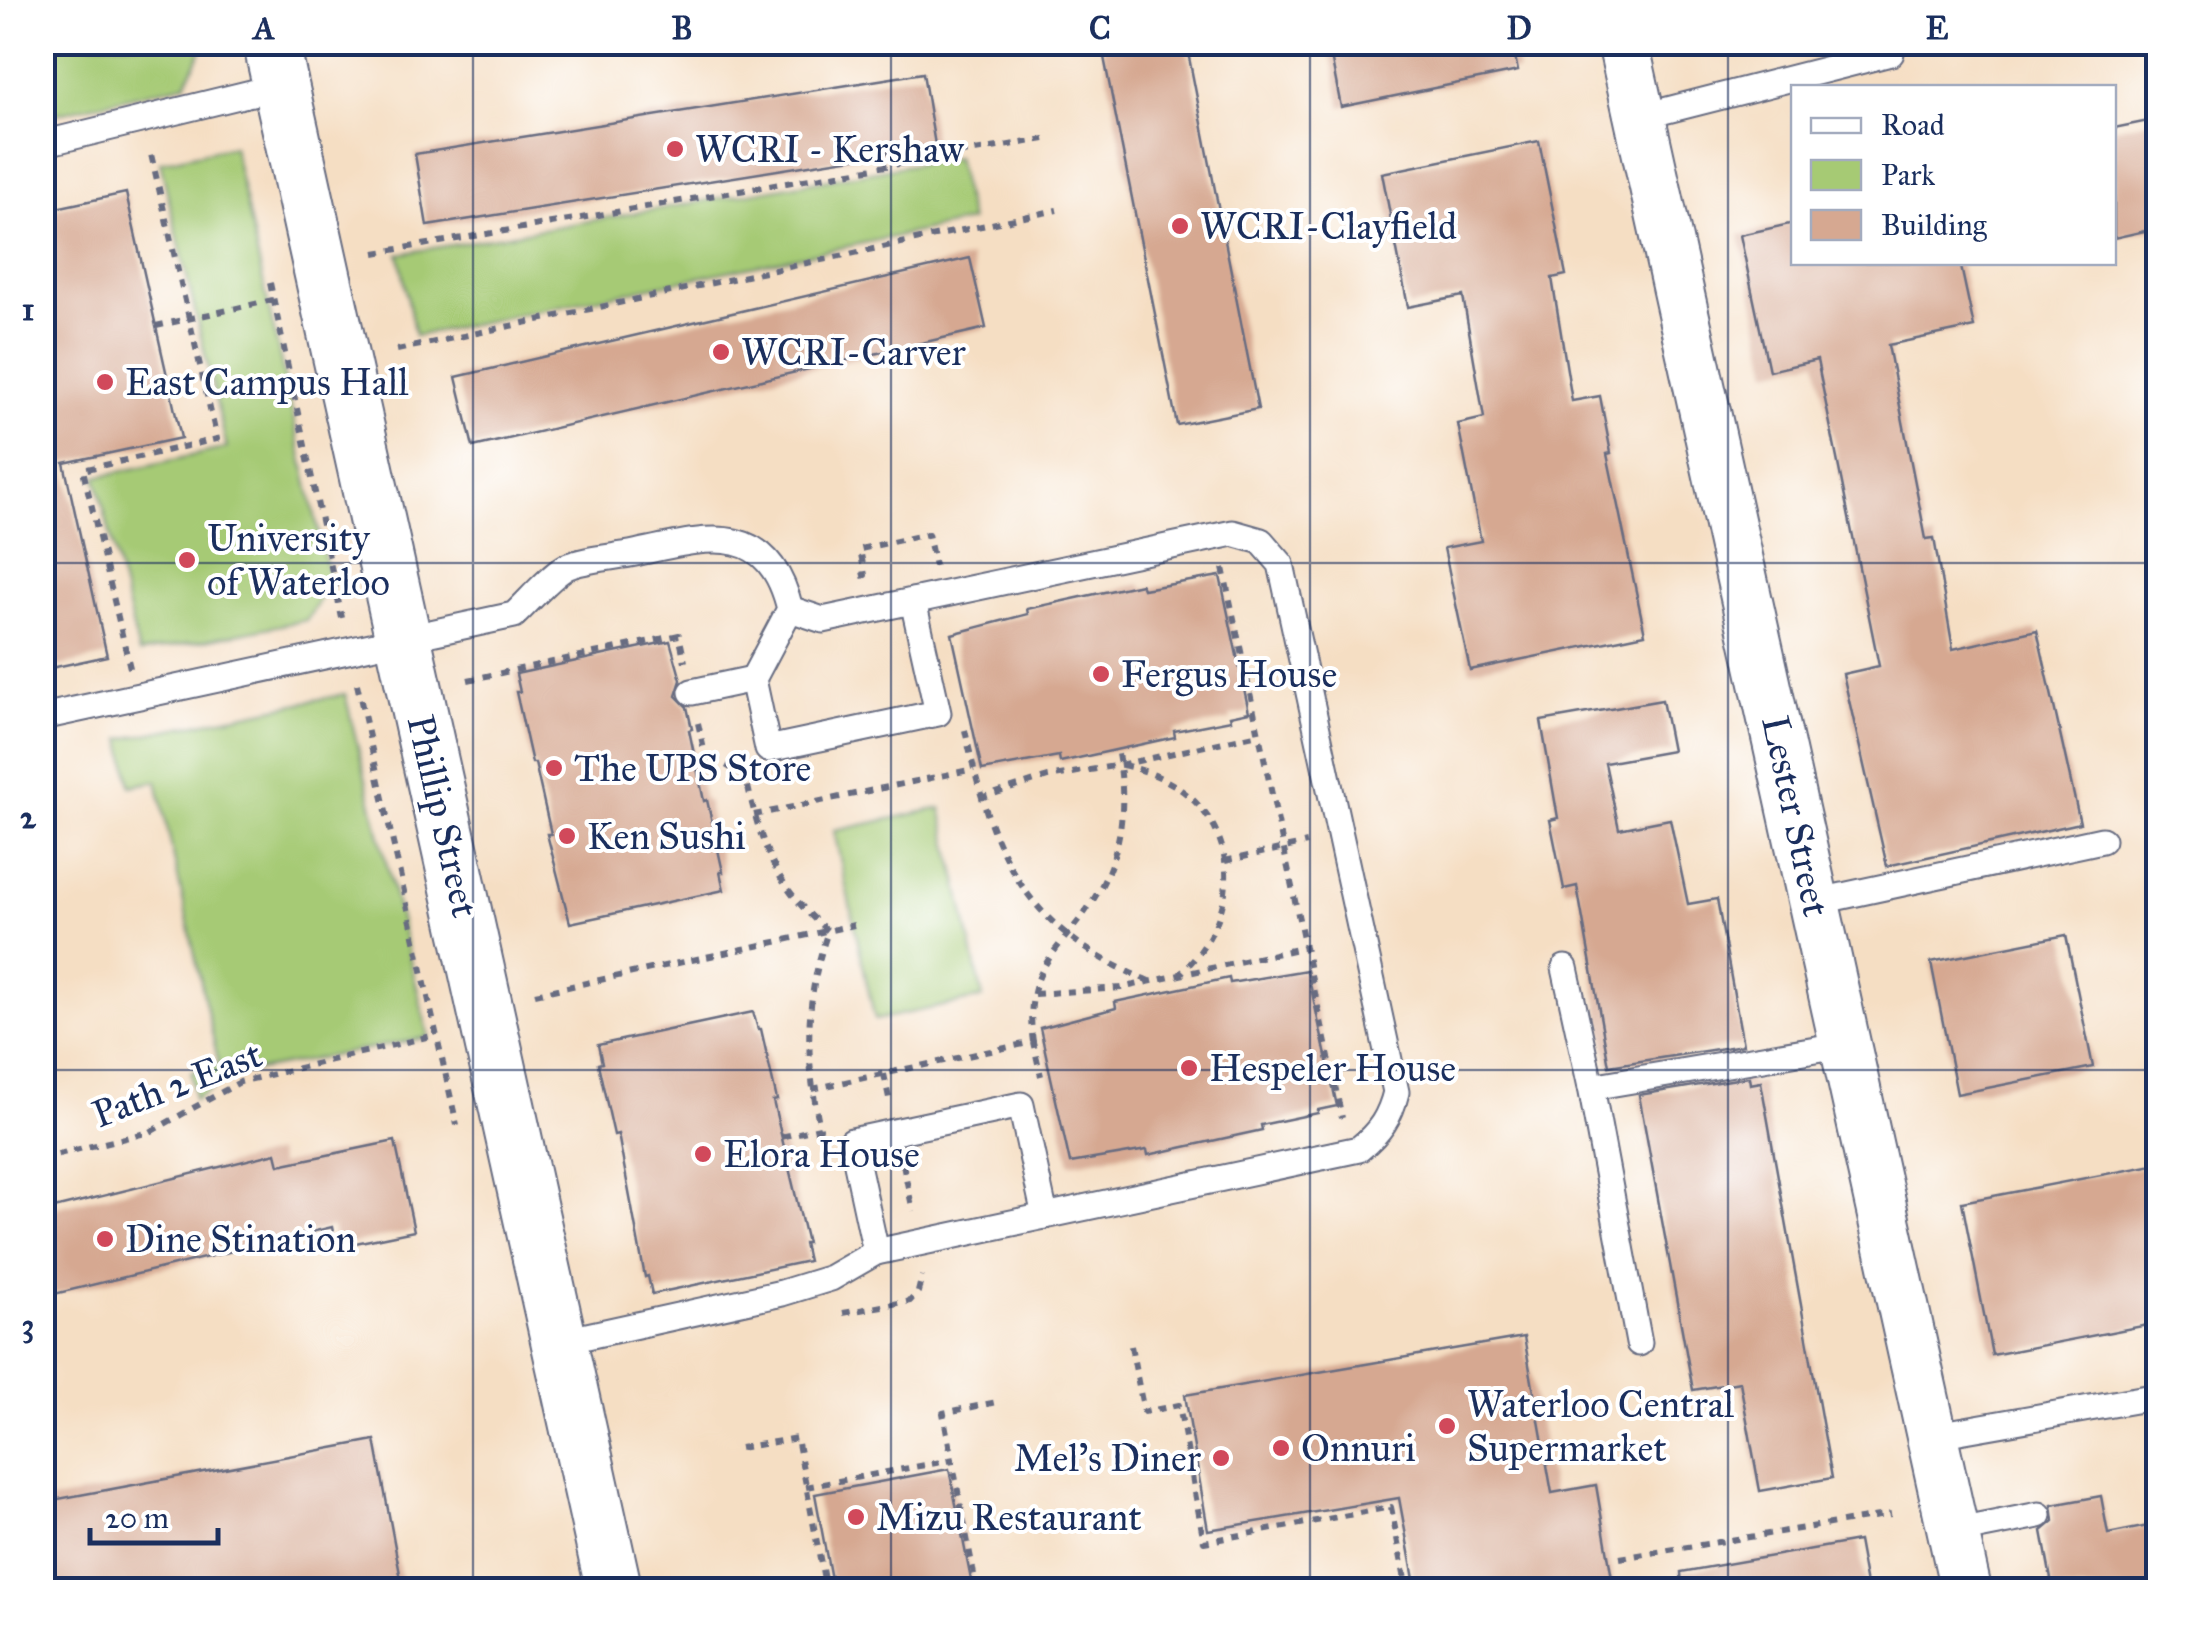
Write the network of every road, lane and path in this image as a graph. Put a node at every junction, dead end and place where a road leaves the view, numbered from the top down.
1 (1623, 42) edge
2 (1888, 42) edge
3 (275, 64) edge
4 (1640, 117) junction
5 (1045, 138) dead end
6 (42, 144) edge
7 (154, 167) dead end
8 (1057, 210) dead end
9 (376, 253) dead end
10 (326, 288) junction
11 (189, 319) junction
12 (156, 326) dead end
13 (397, 350) dead end
14 (1222, 560) dead end
15 (913, 601) junction
16 (790, 610) junction
17 (670, 636) dead end
18 (404, 638) junction
19 (753, 679) junction
20 (468, 680) dead end
21 (692, 692) dead end
22 (136, 697) junction
23 (42, 717) edge
24 (1260, 734) junction
25 (1117, 749) dead end
26 (1120, 765) junction
27 (696, 766) dead end
28 (974, 769) dead end
29 (754, 815) junction
30 (1322, 839) dead end
31 (2102, 840) dead end
32 (1284, 848) junction
33 (1225, 862) junction
34 (1815, 902) junction
35 (854, 926) dead end
36 (828, 931) junction
37 (1066, 934) junction
38 (1306, 948) junction
39 (1565, 968) dead end
40 (1180, 974) junction
41 (1169, 977) junction
42 (1149, 981) junction
43 (1172, 990) dead end
44 (536, 994) dead end
45 (1034, 994) junction
46 (448, 1032) dead end
47 (1033, 1042) junction
48 (1846, 1044) junction
49 (1591, 1087) junction
50 (812, 1090) junction
51 (1044, 1094) dead end
52 (1324, 1125) dead end
53 (781, 1137) dead end
54 (900, 1153) dead end
55 (42, 1158) edge
56 (1046, 1216) junction
57 (916, 1220) dead end
58 (876, 1252) junction
59 (560, 1342) junction
60 (1638, 1343) dead end
61 (1132, 1346) dead end
62 (2158, 1396) edge
63 (997, 1402) dead end
64 (1932, 1436) junction
65 (740, 1448) dead end
66 (952, 1460) junction
67 (806, 1487) junction
68 (1891, 1514) dead end
69 (2038, 1515) dead end
70 (1953, 1532) junction
71 (1620, 1558) dead end
72 (614, 1590) edge
73 (826, 1590) edge
74 (977, 1590) edge
75 (1407, 1590) edge
76 (1966, 1590) edge

1 - 4 street, Lester Street
2 - 4 lane
3 - 6 lane
3 - 10 street, Phillip Street
4 - 34 street, Lester Street
5 - 9 path
7 - 11 path
8 - 13 path
10 - 11 path
10 - 18 street, Phillip Street
11 - 12 path
11 - 22 path
14 - 24 path
15 - 16 lane
15 - 19 lane
15 - 56 lane
16 - 18 lane
16 - 19 lane
17 - 20 path
18 - 22 lane
18 - 59 street, Phillip Street
19 - 21 lane
22 - 23 lane
24 - 26 path
24 - 32 path
25 - 26 path
26 - 33 path
26 - 37 path
26 - 37 path
27 - 29 path
28 - 29 path
29 - 36 path
30 - 32 path
31 - 34 lane
32 - 33 path
32 - 38 path
33 - 40 path
34 - 48 street, Lester Street
35 - 36 path
36 - 44 path
36 - 50 path
37 - 42 path
37 - 45 path
38 - 40 path
38 - 52 path
39 - 49 lane
40 - 41 path
41 - 42 path
41 - 43 path
42 - 45 path
45 - 47 path
46 - 55 path, Path 2 East
47 - 50 path
47 - 51 path
48 - 49 lane
48 - 64 street, Lester Street
49 - 60 lane
50 - 53 path
54 - 57 path
56 - 58 lane
56 - 58 lane
58 - 59 lane
59 - 72 street, Phillip Street
61 - 75 path
62 - 64 lane
63 - 66 path
64 - 70 street, Lester Street
65 - 67 path
66 - 67 path
66 - 74 path
67 - 73 path
68 - 71 path
69 - 70 lane
70 - 76 street, Lester Street

